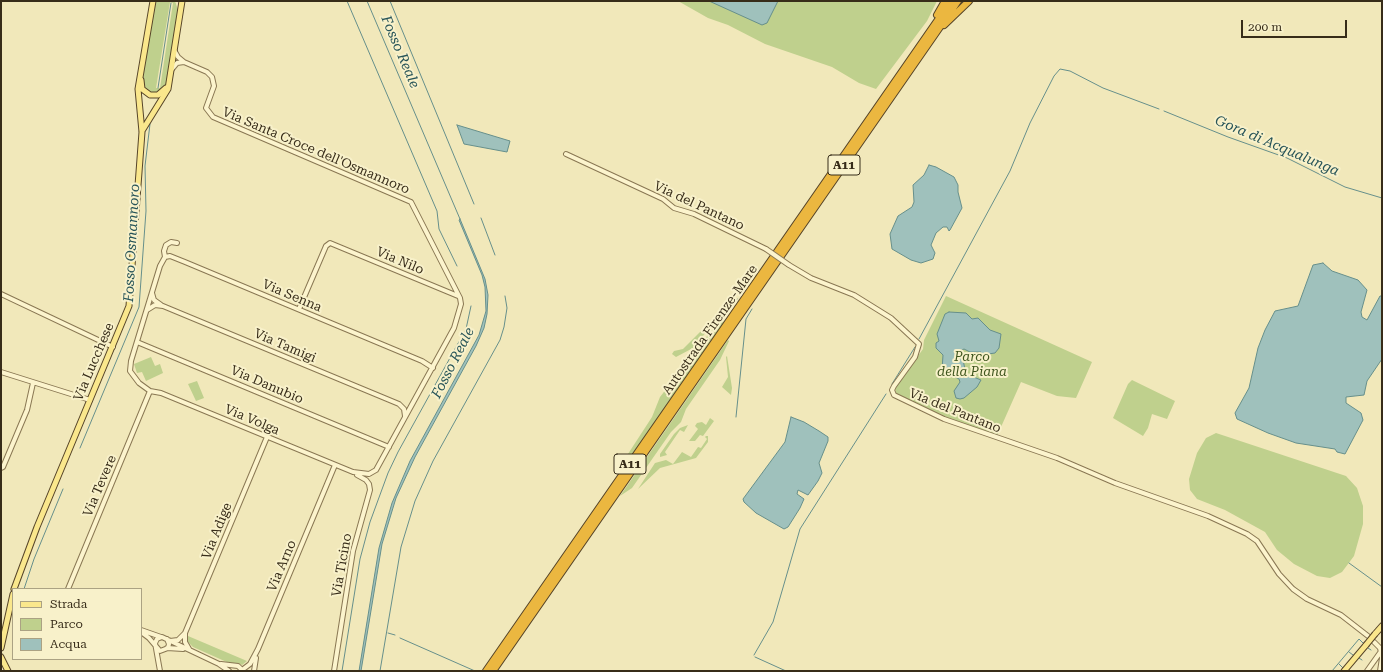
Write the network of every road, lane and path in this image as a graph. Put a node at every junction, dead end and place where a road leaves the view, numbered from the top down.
1 (154, 1) edge
2 (178, 1) edge
3 (182, 1) edge
4 (945, 1) edge
5 (951, 1) edge
6 (958, 1) edge
7 (969, 1) edge
8 (180, 17) junction
9 (931, 40) junction
10 (174, 50) junction
11 (184, 62) junction
12 (141, 71) junction
13 (171, 72) junction
14 (898, 77) junction
15 (169, 83) junction
16 (142, 132) junction
17 (566, 154) dead end
18 (177, 243) dead end
19 (165, 257) junction
20 (152, 291) junction
21 (1, 294) edge
22 (458, 296) junction
23 (163, 306) junction
24 (299, 309) junction
25 (146, 311) junction
26 (137, 342) junction
27 (112, 347) junction
28 (432, 368) junction
29 (1, 372) edge
30 (33, 383) junction
31 (150, 390) junction
32 (90, 400) junction
33 (415, 400) junction
34 (399, 404) junction
35 (404, 420) junction
36 (267, 437) junction
37 (389, 447) junction
38 (335, 465) junction
39 (1, 468) edge
40 (353, 472) junction
41 (14, 588) edge
42 (68, 588) edge
43 (12, 598) edge
44 (1382, 626) edge
45 (142, 631) edge
46 (142, 632) edge
47 (185, 632) junction
48 (1368, 636) dead end
49 (162, 637) junction
50 (168, 640) junction
51 (1374, 642) dead end
52 (156, 647) junction
53 (1, 648) edge
54 (167, 648) junction
55 (258, 649) junction
56 (188, 650) junction
57 (1381, 651) edge
58 (195, 653) junction
59 (1, 657) edge
60 (1382, 658) edge
61 (219, 664) junction
62 (234, 666) junction
63 (8, 671) edge
64 (160, 671) edge
65 (230, 671) edge
66 (243, 671) edge
67 (254, 671) edge
68 (334, 671) edge
69 (486, 671) edge
70 (493, 671) edge
71 (1344, 671) edge
72 (1367, 671) edge
73 (1380, 671) edge

1 - 12 main road, Via Lucchese
2 - 8 main road
3 - 8 main road, Via Lucchese
4 - 14 highway
5 - 14 highway, Autostrada Firenze-Mare / A11
6 - 9 highway, Autostrada Firenze-Mare / A11
7 - 9 highway
8 - 10 main road, Via Lucchese
9 - 70 highway, Autostrada Firenze-Mare / A11
10 - 11 street
10 - 13 main road, Via Lucchese
11 - 13 street
11 - 22 street, Via Santa Croce dell'Osmannoro
12 - 15 main road
12 - 16 main road, Via Lucchese
13 - 15 main road, Via Lucchese
14 - 69 highway, Autostrada Firenze-Mare / A11
15 - 16 main road, Via Lucchese
16 - 27 main road, Via Lucchese
17 - 48 street, Via del Pantano, bridge
18 - 19 street
19 - 20 street, Via Volga
19 - 24 street, Via Senna
20 - 23 street
20 - 25 street, Via Volga
21 - 27 street
22 - 24 street, Via Nilo
22 - 28 street
23 - 25 street
23 - 34 street, Via Tamigi
24 - 28 street, Via Senna
25 - 26 street, Via Volga
26 - 31 street, Via Volga
26 - 37 street, Via Danubio
27 - 32 main road, Via Lucchese
28 - 33 street, Via Volga
29 - 30 street
30 - 32 street
30 - 39 street
31 - 36 street, Via Volga
31 - 42 street, Via Tevere
32 - 41 main road, Via Lucchese
33 - 34 street
33 - 35 street, Via Volga
34 - 35 street
35 - 37 street, Via Volga
36 - 38 street, Via Volga
36 - 47 street, Via Adige
37 - 40 street, Via Volga
38 - 40 street, Via Volga
38 - 55 street, Via Arno
40 - 68 street, Via Ticino
43 - 53 main road
44 - 71 main road, bridge
45 - 49 street
46 - 52 street
47 - 50 street
47 - 58 street
49 - 50 street
49 - 52 street
50 - 54 street
50 - 56 street
51 - 57 street
52 - 54 street
52 - 64 street
54 - 56 street
55 - 66 street, Via Arno
55 - 67 street
56 - 58 street
57 - 60 street
57 - 72 street
58 - 61 street
59 - 63 main road
60 - 73 street
61 - 62 street
61 - 65 street
62 - 65 street
62 - 66 street

